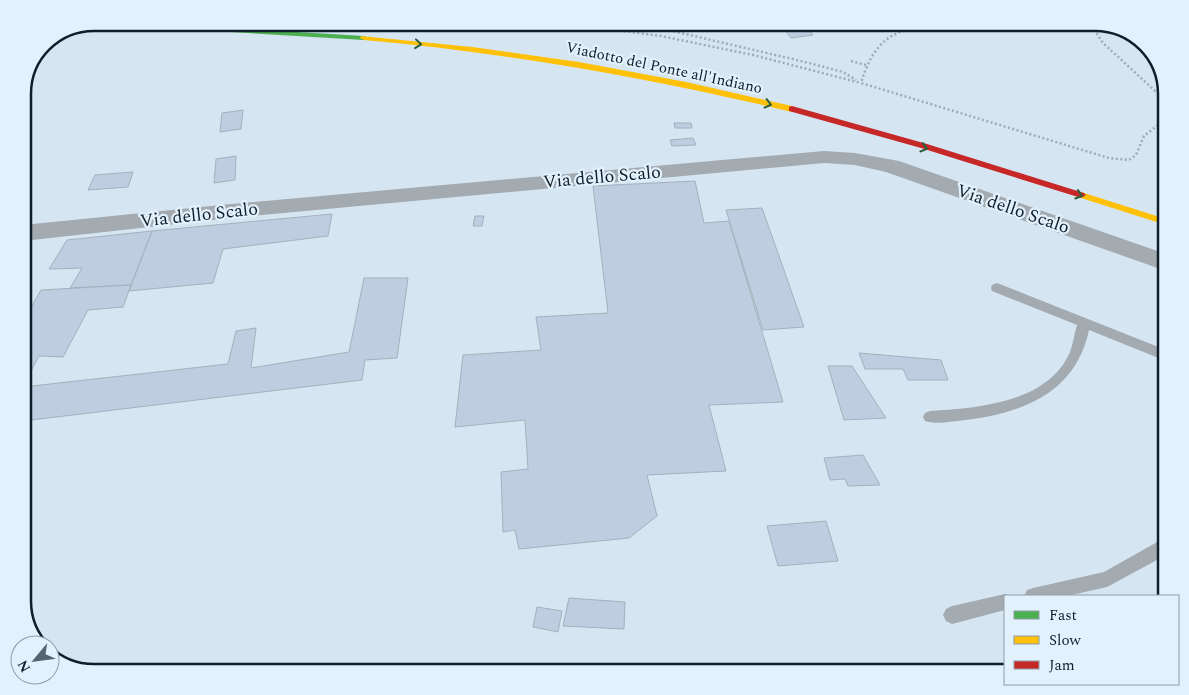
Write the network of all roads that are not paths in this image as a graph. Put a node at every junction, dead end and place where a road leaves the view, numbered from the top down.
1 (255, 31) edge
2 (1158, 220) edge
3 (31, 232) edge
4 (1158, 260) edge
5 (997, 288) dead end
6 (1084, 323) junction
7 (1158, 353) edge
8 (930, 417) dead end
9 (1158, 551) edge
10 (1037, 595) edge
11 (1004, 602) edge
12 (952, 614) dead end

1 -> 2 highway, Viadotto del Ponte all'Indiano
3 - 4 street, Via dello Scalo
5 - 6 lane
6 - 7 lane
6 - 8 lane
9 - 10 lane
11 - 12 lane

